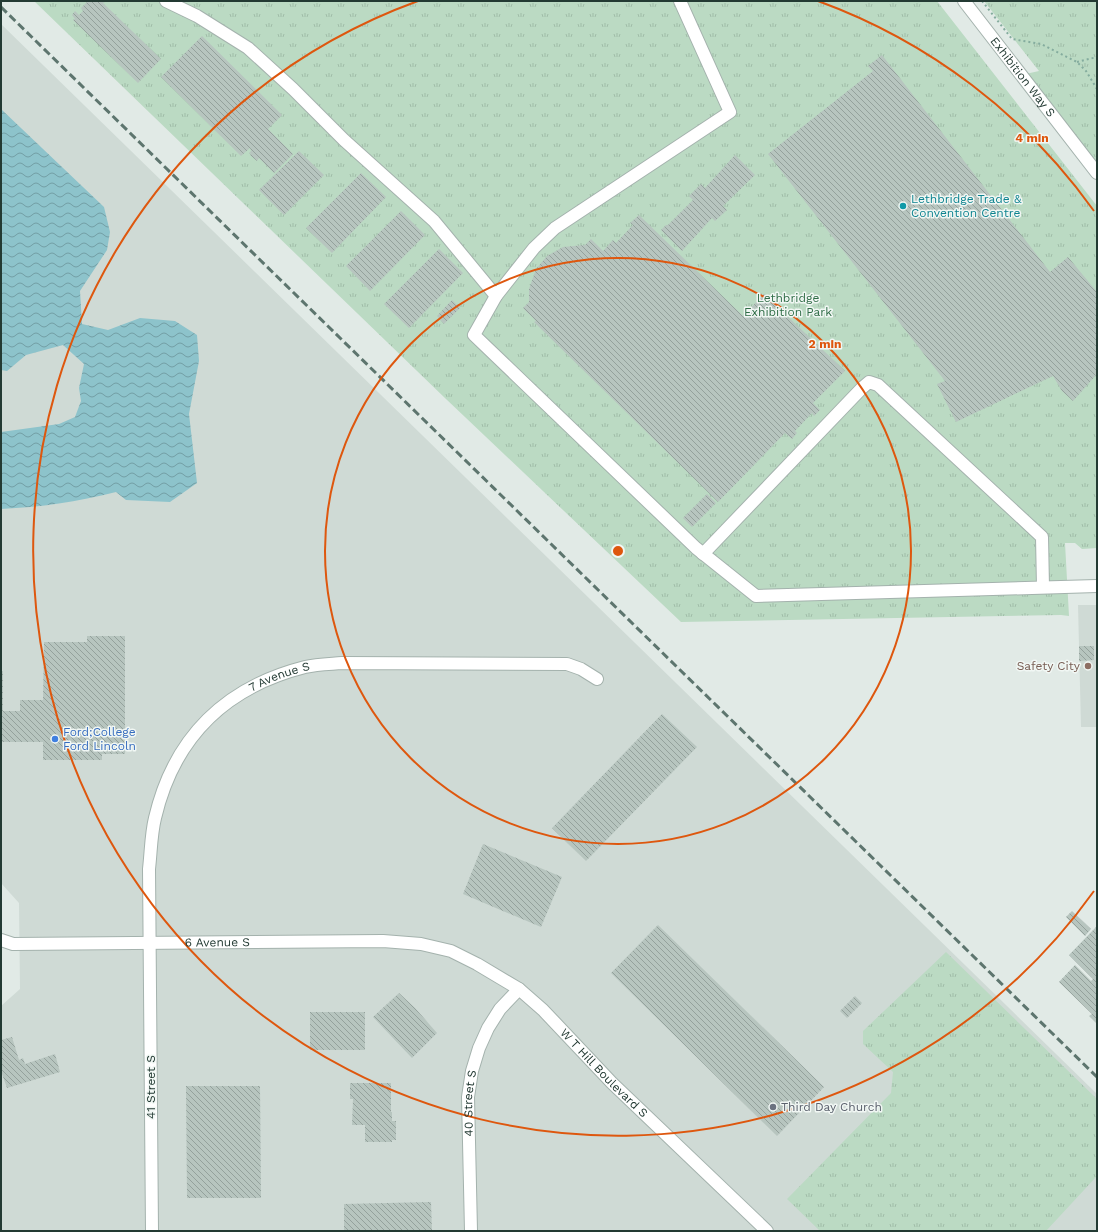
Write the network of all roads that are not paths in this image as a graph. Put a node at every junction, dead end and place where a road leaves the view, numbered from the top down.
1 (166, 1) edge
2 (680, 1) edge
3 (964, 1) edge
4 (1097, 173) edge
5 (496, 296) junction
6 (703, 554) junction
7 (1097, 586) edge
8 (1043, 588) junction
9 (598, 679) dead end
10 (1, 940) edge
11 (150, 943) junction
12 (13, 944) junction
13 (421, 944) joint
14 (1, 947) edge
15 (519, 989) junction
16 (152, 1231) edge
17 (471, 1231) edge
18 (767, 1231) edge

1 - 5 street
2 - 5 street
3 - 4 street, Exhibition Way S
5 - 6 street
6 - 8 street
6 - 8 street
7 - 8 street
9 - 11 street, 7 Avenue S
10 - 12 street, 6 Avenue S
11 - 12 street, 6 Avenue S
11 - 13 street, 6 Avenue S
11 - 16 street, 41 Street S
12 - 14 street, 6 Avenue S
13 - 15 street, W T Hill Boulevard S
15 - 17 street, 40 Street S
15 - 18 street, W T Hill Boulevard S

